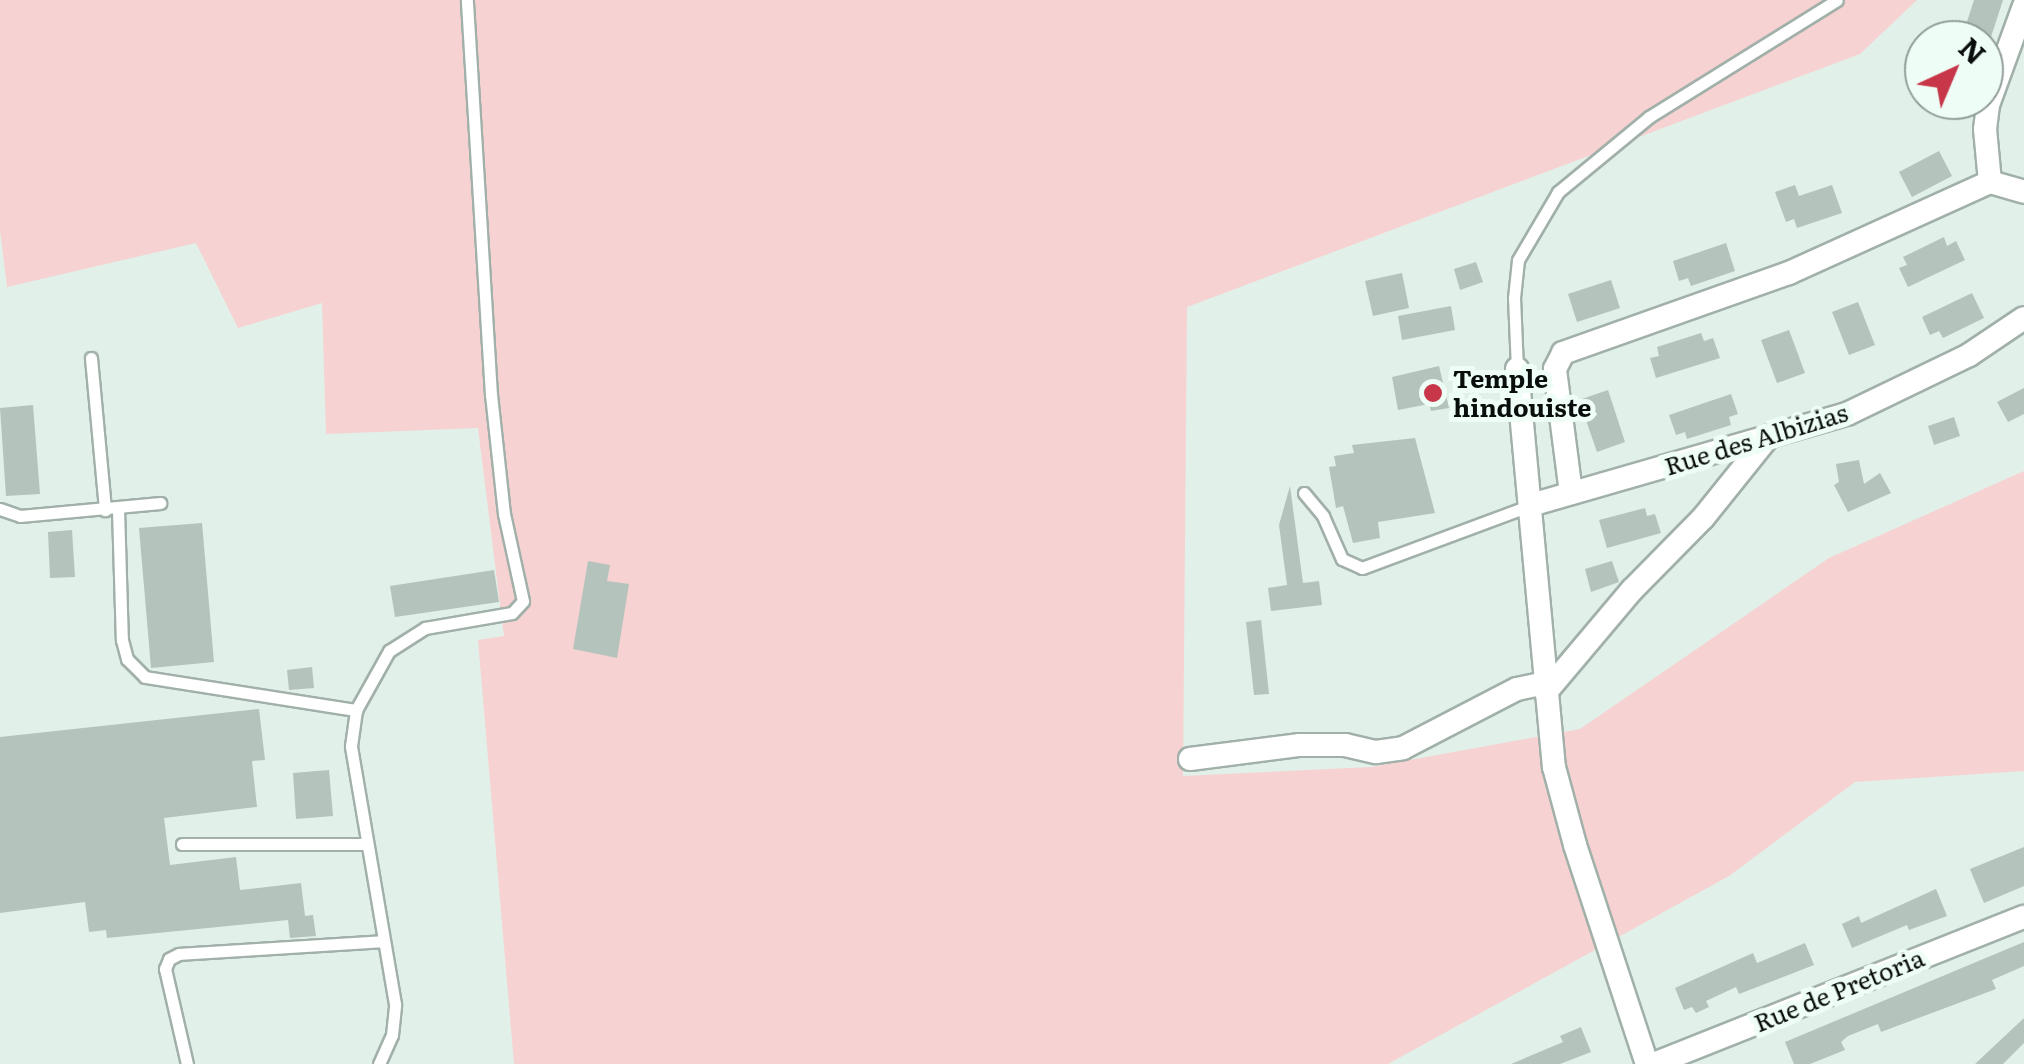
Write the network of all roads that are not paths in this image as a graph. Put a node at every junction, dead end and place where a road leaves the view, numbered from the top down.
1 (467, 0) edge
2 (1837, 0) edge
3 (2024, 6) edge
4 (1990, 182) junction
5 (2024, 192) edge
6 (2024, 318) edge
7 (91, 358) dead end
8 (1517, 369) joint
9 (1768, 436) junction
10 (1304, 493) dead end
11 (1571, 493) junction
12 (160, 503) dead end
13 (1531, 505) junction
14 (0, 509) edge
15 (111, 509) junction
16 (1545, 687) junction
17 (356, 710) junction
18 (1190, 759) dead end
19 (182, 844) dead end
20 (368, 844) junction
21 (2024, 917) edge
22 (384, 940) junction
23 (187, 1064) edge
24 (379, 1064) edge
25 (1646, 1064) edge
26 (1654, 1064) edge

1 - 17 lane
2 - 8 lane
3 - 4 street
4 - 5 street
4 - 11 street
6 - 9 street, Rue des Albizias
7 - 15 lane
8 - 13 street
9 - 11 street, Rue des Albizias
9 - 16 street
10 - 13 lane
11 - 13 street, Rue des Albizias
12 - 15 lane
13 - 16 street
14 - 15 lane
15 - 17 lane
16 - 18 street
16 - 25 street
17 - 20 lane
19 - 20 lane
20 - 22 lane
21 - 26 street, Rue de Pretoria
22 - 23 lane
22 - 24 lane

